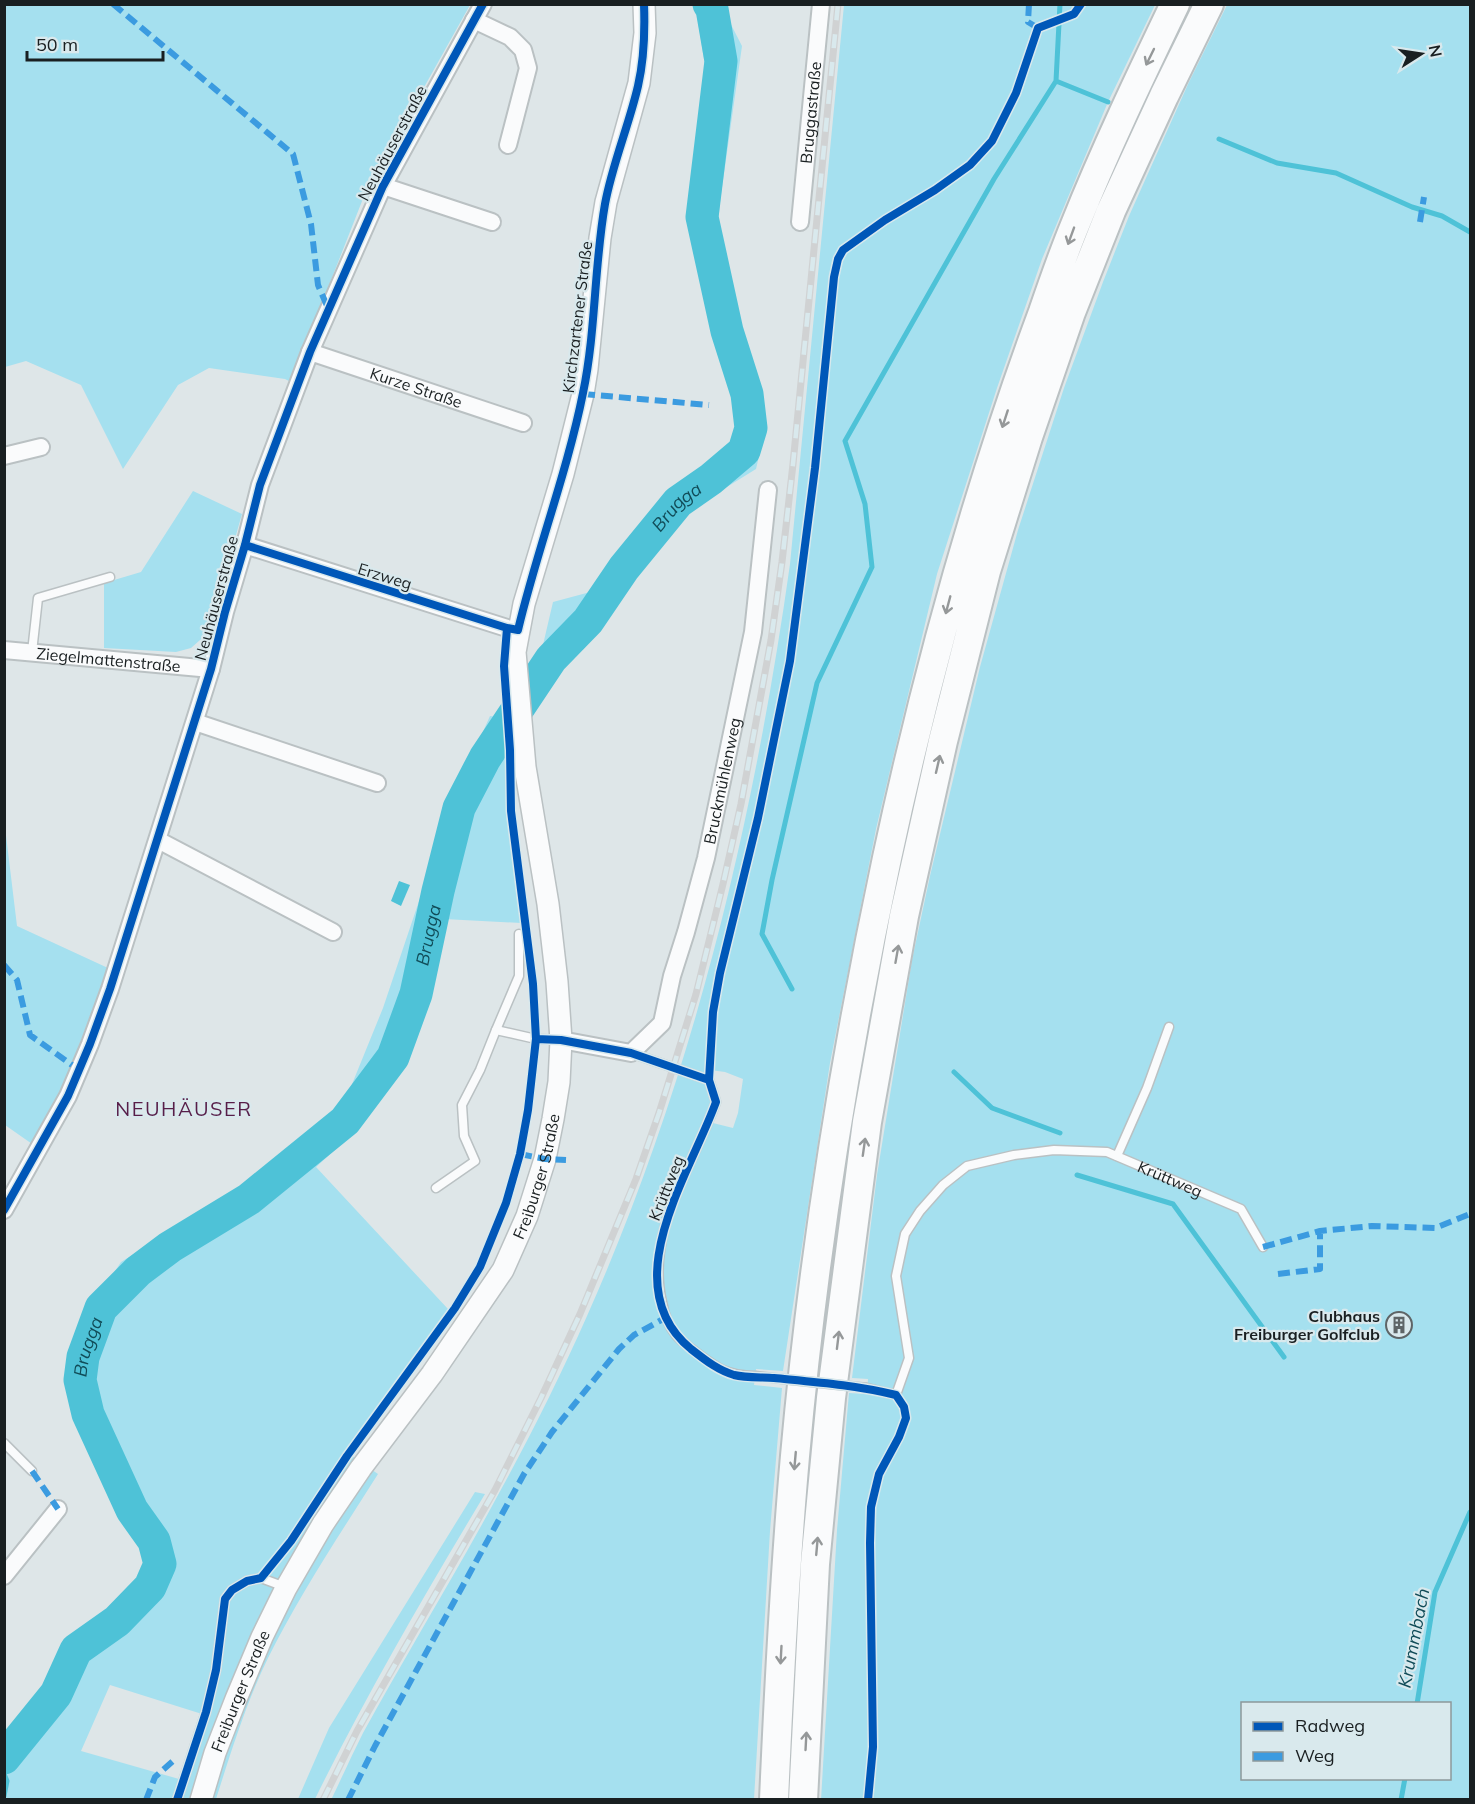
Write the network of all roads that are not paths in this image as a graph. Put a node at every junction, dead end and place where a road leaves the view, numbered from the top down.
1 (483, 4) edge
2 (644, 4) edge
3 (820, 4) edge
4 (1175, 4) edge
5 (1209, 4) edge
6 (474, 20) junction
7 (508, 145) dead end
8 (383, 186) junction
9 (492, 222) dead end
10 (800, 222) dead end
11 (310, 352) junction
12 (523, 423) dead end
13 (41, 447) dead end
14 (4, 456) edge
15 (768, 490) dead end
16 (245, 545) junction
17 (110, 577) dead end
18 (518, 630) junction
19 (4, 650) edge
20 (32, 652) junction
21 (211, 669) junction
22 (518, 699) joint
23 (195, 722) junction
24 (377, 783) dead end
25 (158, 840) junction
26 (333, 932) dead end
27 (519, 934) dead end
28 (1169, 1027) dead end
29 (496, 1030) junction
30 (561, 1040) junction
31 (631, 1053) junction
32 (1117, 1156) junction
33 (436, 1188) dead end
34 (4, 1210) edge
35 (1263, 1247) dead end
36 (4, 1443) edge
37 (32, 1471) dead end
38 (58, 1509) dead end
39 (4, 1576) edge
40 (286, 1587) junction
41 (177, 1800) edge
42 (201, 1800) edge
43 (774, 1800) edge
44 (803, 1800) edge

1 - 6 street, Neuhäuserstraße
2 - 18 street, Kirchzartener Straße
3 - 10 street, Bruggastraße
4 -> 43 highway
44 -> 5 highway
6 - 7 street
6 - 8 street, Neuhäuserstraße
8 - 9 street
8 - 11 street, Neuhäuserstraße
11 - 12 street, Kurze Straße
11 - 16 street, Neuhäuserstraße
13 - 14 street
15 - 31 street, Bruckmühlenweg
16 - 18 street, Erzweg
16 - 21 street, Neuhäuserstraße
17 - 20 lane
18 - 22 street, Kirchzartener Straße
19 - 20 street, Ziegelmattenstraße
20 - 21 street, Ziegelmattenstraße
21 - 23 street, Neuhäuserstraße
22 - 30 street, Freiburger Straße
23 - 24 street
23 - 25 street, Neuhäuserstraße
25 - 26 street
25 - 34 street, Neuhäuserstraße
27 - 29 lane
28 - 32 lane
29 - 30 lane
29 - 33 lane
30 - 31 street, Krüttweg
30 - 40 street, Freiburger Straße
31 - 32 lane, Krüttweg, bridge
32 - 35 lane, Krüttweg
36 - 37 lane
38 - 39 street
40 - 41 lane, Freiburger Straße
40 - 42 street, Freiburger Straße

